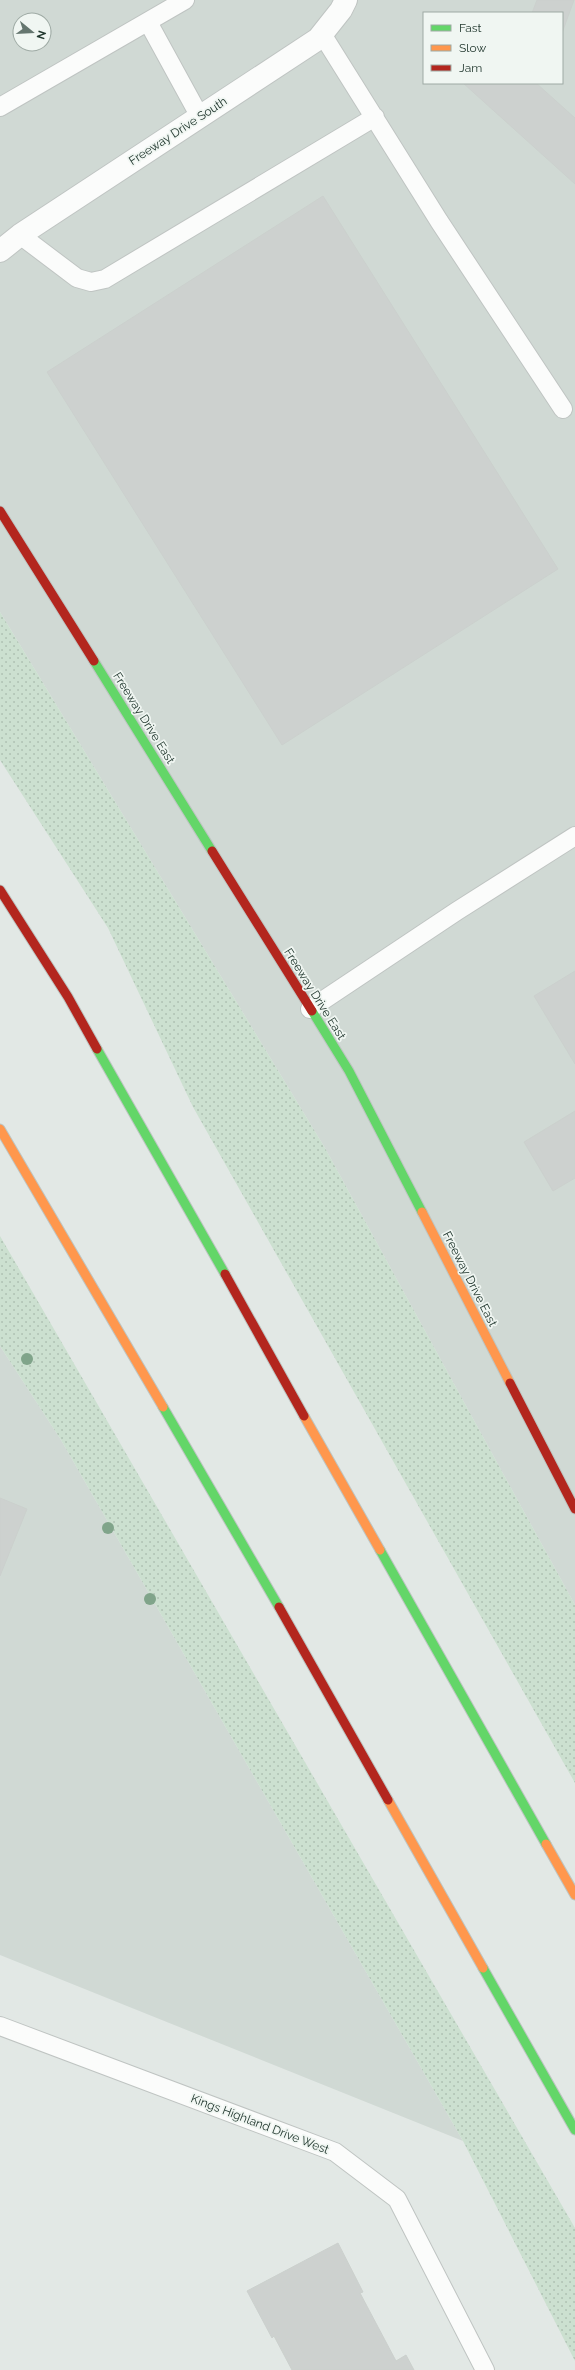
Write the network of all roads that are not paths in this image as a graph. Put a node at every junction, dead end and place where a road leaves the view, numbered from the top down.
1 (186, 0) edge
2 (346, 0) edge
3 (148, 22) junction
4 (322, 34) junction
5 (0, 107) edge
6 (200, 117) junction
7 (375, 117) junction
8 (20, 235) junction
9 (0, 252) edge
10 (563, 409) dead end
11 (0, 511) edge
12 (575, 836) edge
13 (0, 890) edge
14 (310, 1009) junction
15 (0, 1129) edge
16 (575, 1509) edge
17 (575, 1895) edge
18 (0, 2026) edge
19 (575, 2130) edge
20 (485, 2370) edge

1 - 3 lane
2 - 4 street, Freeway Drive South
3 - 5 lane
3 - 6 lane
4 - 6 street, Freeway Drive South
4 - 7 lane
6 - 8 street, Freeway Drive South
7 - 8 lane
7 - 10 lane
8 - 9 street, Freeway Drive South
11 - 14 main road, Freeway Drive East
12 - 14 lane
13 - 17 main road
14 - 16 main road, Freeway Drive East
15 - 19 main road
18 - 20 lane, Kings Highland Drive West

